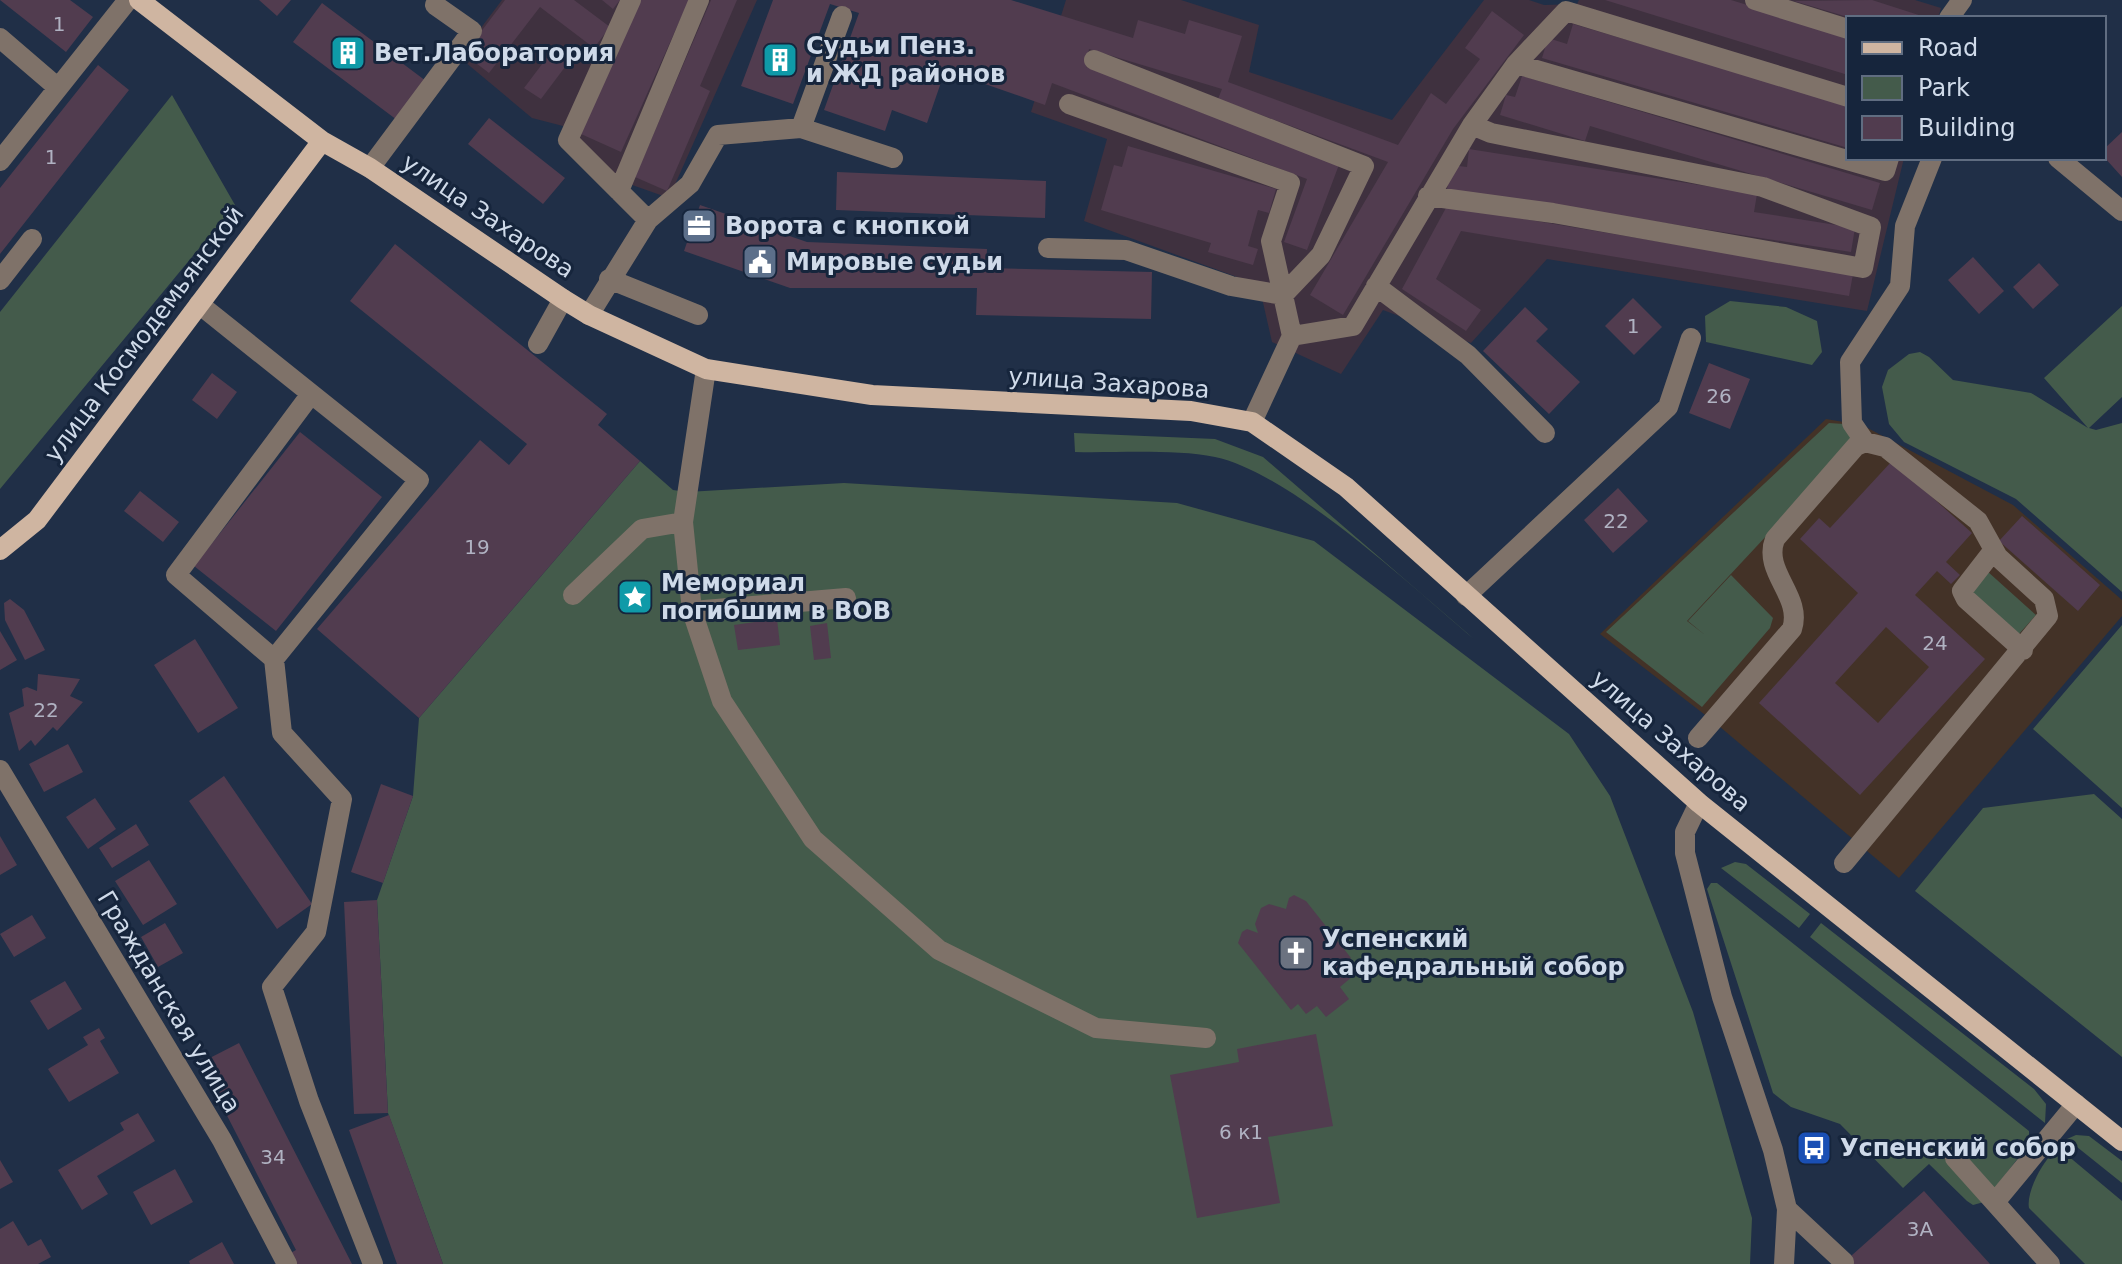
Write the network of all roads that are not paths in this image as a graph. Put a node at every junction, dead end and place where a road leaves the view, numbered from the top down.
1 (128, 0) edge
2 (139, 0) edge
3 (631, 0) edge
4 (699, 0) edge
5 (1755, 0) edge
6 (435, 5) dead end
7 (842, 16) dead end
8 (1846, 28) edge
9 (0, 38) edge
10 (1094, 60) dead end
11 (1516, 64) junction
12 (57, 87) junction
13 (1846, 96) edge
14 (1069, 104) dead end
15 (1472, 125) junction
16 (801, 128) junction
17 (322, 141) junction
18 (893, 158) dead end
19 (1846, 160) edge
20 (1847, 160) edge
21 (1888, 160) edge
22 (1931, 160) edge
23 (2060, 160) edge
24 (0, 161) edge
25 (370, 168) junction
26 (619, 191) junction
27 (1428, 196) junction
28 (2122, 211) edge
29 (648, 220) junction
30 (32, 239) dead end
31 (1048, 248) dead end
32 (609, 279) junction
33 (0, 280) edge
34 (1376, 286) junction
35 (1283, 295) junction
36 (563, 299) junction
37 (199, 304) junction
38 (589, 315) junction
39 (698, 315) dead end
40 (1292, 336) junction
41 (1691, 338) dead end
42 (538, 344) dead end
43 (706, 369) junction
44 (311, 394) junction
45 (1252, 422) junction
46 (1545, 433) dead end
47 (1865, 442) junction
48 (683, 522) junction
49 (0, 550) edge
50 (1993, 551) junction
51 (573, 595) dead end
52 (1466, 596) junction
53 (846, 598) dead end
54 (692, 611) junction
55 (2023, 650) junction
56 (274, 659) junction
57 (1698, 738) dead end
58 (0, 770) edge
59 (1699, 803) junction
60 (1844, 863) dead end
61 (1206, 1038) dead end
62 (2076, 1104) junction
63 (2122, 1141) edge
64 (1955, 1158) dead end
65 (1996, 1201) junction
66 (1787, 1209) junction
67 (1844, 1262) edge
68 (287, 1264) edge
69 (373, 1264) edge
70 (1784, 1264) edge
71 (2050, 1264) edge

1 - 12 street
2 - 17 main road, улица Захарова
3 - 26 street
4 - 26 street
5 - 8 street
6 - 25 street
7 - 16 street
9 - 12 street
10 - 35 street
11 - 13 street
11 - 15 street
11 - 19 street
12 - 24 street
14 - 35 street
15 - 27 street
15 - 27 street
16 - 18 street
16 - 29 street
17 - 25 main road, улица Захарова
17 - 37 main road, улица Космодемьянской
20 - 21 street
22 - 47 street
23 - 28 street
25 - 36 main road, улица Захарова
26 - 29 street
27 - 34 street
29 - 32 street
30 - 33 street
31 - 35 street
32 - 38 street
32 - 39 street
34 - 40 street
34 - 46 street
35 - 40 street
36 - 38 main road, улица Захарова
36 - 42 street
37 - 44 street
37 - 49 main road, улица Космодемьянской
38 - 43 main road, улица Захарова
40 - 45 street
41 - 52 street
43 - 45 main road, улица Захарова
43 - 48 street
44 - 56 street
44 - 56 street
45 - 52 main road, улица Захарова
47 - 50 street
47 - 57 street
48 - 51 street
48 - 54 street
50 - 55 street
50 - 55 street
52 - 59 main road, улица Захарова
53 - 54 street
54 - 61 street
55 - 60 street
56 - 69 street
58 - 68 street, Гражданская улица
59 - 62 main road, улица Захарова
59 - 66 street
62 - 63 main road, улица Захарова
62 - 65 street
64 - 65 street
65 - 71 street
66 - 67 street
66 - 70 street

